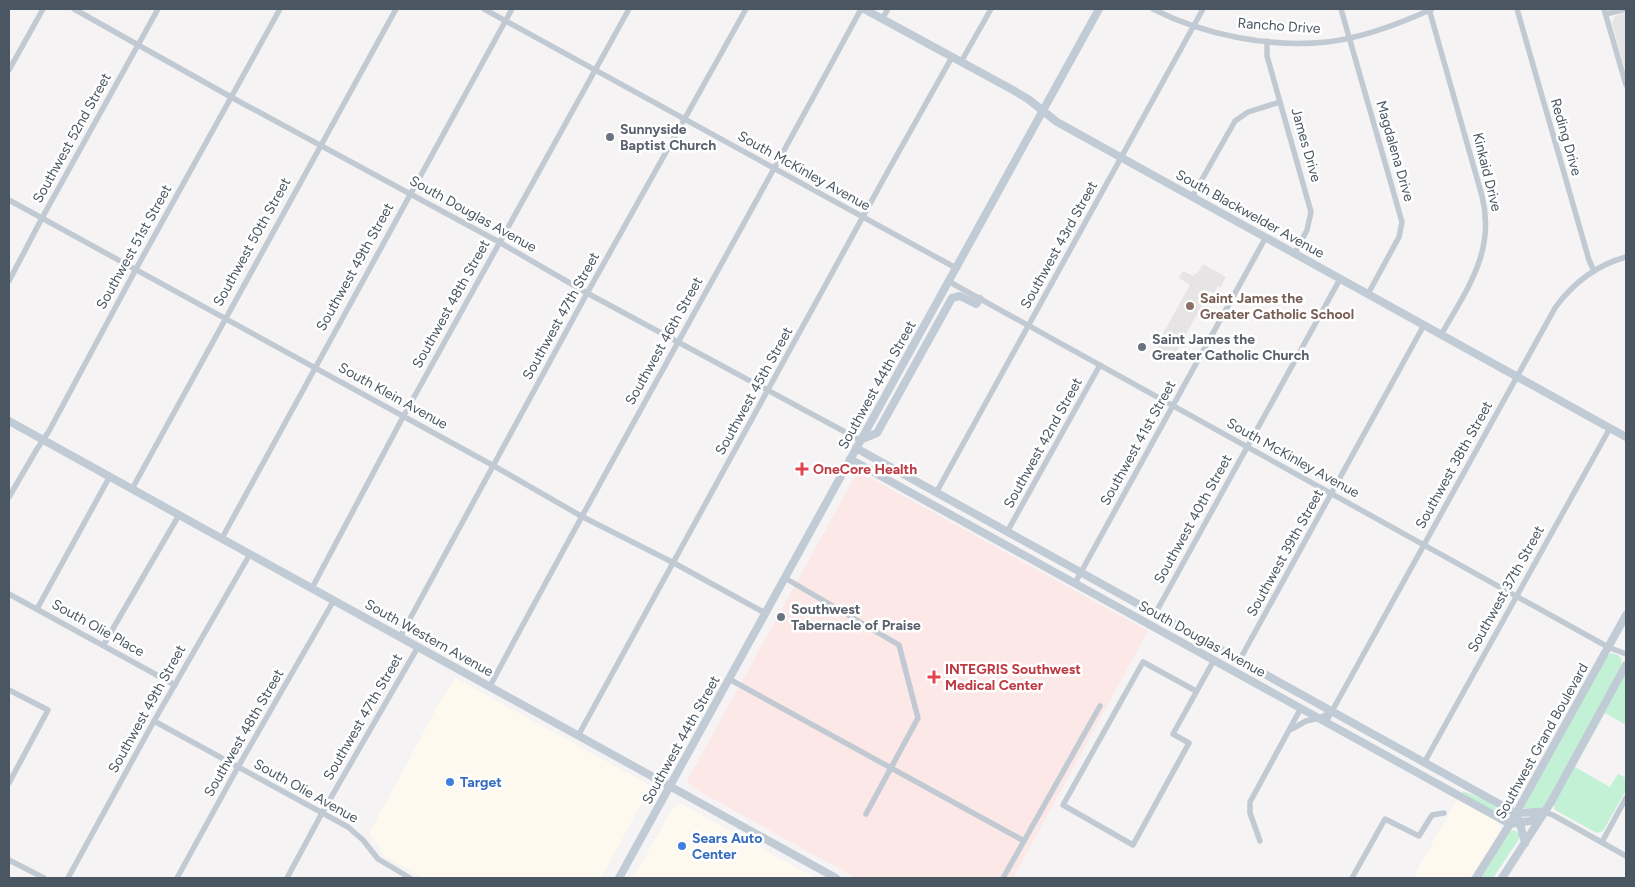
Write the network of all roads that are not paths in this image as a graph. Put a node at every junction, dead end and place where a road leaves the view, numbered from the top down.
1 (42, 9) edge
2 (74, 9) edge
3 (158, 9) edge
4 (280, 9) edge
5 (396, 9) edge
6 (484, 9) edge
7 (512, 9) edge
8 (629, 9) edge
9 (746, 9) edge
10 (862, 9) edge
11 (888, 9) edge
12 (991, 9) edge
13 (1099, 9) edge
14 (1153, 9) edge
15 (1203, 9) edge
16 (1341, 9) edge
17 (1430, 9) edge
18 (1517, 9) edge
19 (1626, 9) edge
20 (1605, 12) edge
21 (882, 19) junction
22 (506, 21) junction
23 (1194, 26) junction
24 (1350, 38) junction
25 (1267, 41) junction
26 (138, 45) junction
27 (952, 57) junction
28 (961, 62) junction
29 (9, 70) edge
30 (595, 71) junction
31 (1626, 85) edge
32 (231, 97) junction
33 (1280, 102) junction
34 (1042, 110) junction
35 (684, 120) junction
36 (320, 145) junction
37 (1121, 157) junction
38 (775, 169) junction
39 (410, 194) junction
40 (1192, 197) junction
41 (9, 200) edge
42 (862, 217) junction
43 (42, 218) junction
44 (1266, 237) junction
45 (499, 242) junction
46 (1294, 253) junction
47 (1626, 257) edge
48 (956, 268) junction
49 (136, 269) junction
50 (1594, 271) junction
51 (1340, 279) junction
52 (9, 281) edge
53 (948, 281) junction
54 (587, 293) junction
55 (1368, 294) junction
56 (978, 302) junction
57 (224, 319) junction
58 (1029, 325) junction
59 (1424, 325) junction
60 (1442, 335) junction
61 (678, 342) junction
62 (1100, 365) junction
63 (314, 368) junction
64 (1517, 376) junction
65 (769, 390) junction
66 (1173, 405) junction
67 (403, 417) junction
68 (9, 421) edge
69 (1610, 428) junction
70 (1626, 437) edge
71 (43, 440) junction
72 (860, 440) junction
73 (1247, 446) junction
74 (856, 448) junction
75 (850, 459) junction
76 (494, 466) junction
77 (110, 476) junction
78 (132, 488) junction
79 (936, 493) junction
80 (1332, 494) junction
81 (9, 497) edge
82 (179, 515) junction
83 (581, 516) junction
84 (1007, 532) junction
85 (222, 538) junction
86 (1424, 545) junction
87 (250, 554) junction
88 (674, 563) junction
89 (1081, 572) junction
90 (784, 578) junction
91 (1075, 583) junction
92 (312, 588) junction
93 (9, 594) edge
94 (1517, 596) junction
95 (334, 600) junction
96 (37, 609) junction
97 (765, 613) junction
98 (1155, 614) junction
99 (1626, 615) edge
100 (400, 637) junction
101 (104, 644) junction
102 (418, 647) junction
103 (1608, 647) junction
104 (1626, 654) edge
105 (1214, 660) junction
106 (1239, 661) junction
107 (1626, 665) edge
108 (729, 678) junction
109 (175, 685) junction
110 (490, 686) junction
111 (9, 690) edge
112 (1196, 691) junction
113 (1100, 706) dead end
114 (1301, 708) junction
115 (1331, 712) junction
116 (1323, 720) junction
117 (154, 721) junction
118 (1290, 730) junction
119 (578, 736) junction
120 (1424, 763) junction
121 (238, 767) junction
122 (892, 768) junction
123 (9, 783) edge
124 (1462, 784) junction
125 (670, 786) junction
126 (1456, 794) junction
127 (1626, 798) edge
128 (1544, 812) junction
129 (322, 813) junction
130 (1444, 813) dead end
131 (1516, 813) junction
132 (866, 814) dead end
133 (1520, 823) junction
134 (1510, 824) junction
135 (1024, 841) junction
136 (1260, 841) dead end
137 (1602, 842) junction
138 (1525, 843) junction
139 (1626, 856) edge
140 (9, 860) edge
141 (398, 875) edge
142 (44, 878) edge
143 (68, 878) edge
144 (177, 878) edge
145 (287, 878) edge
146 (410, 878) edge
147 (619, 878) edge
148 (836, 878) edge
149 (1004, 878) edge
150 (1352, 878) edge
151 (1476, 878) edge
152 (1502, 878) edge

1 - 29 street
2 - 26 street, South Douglas Avenue
3 - 26 street, Southwest 52nd Street
4 - 32 street, Southwest 51st Street
5 - 36 street, Southwest 50th Street
6 - 22 street, South McKinley Avenue
7 - 22 street, Southwest 49th Street
8 - 30 street, Southwest 48th Street
9 - 35 street, Southwest 47th Street
10 - 21 street, South Blackwelder Avenue
10 - 38 street, Southwest 46th Street
11 - 21 street
12 - 28 street
13 - 34 street, Southwest 44th Street
14 - 23 street, Rancho Drive
15 - 23 street, Southwest 43rd Street
16 - 24 street, Magdalena Drive
17 - 24 street, Rancho Drive
17 - 60 street, Kinkaid Drive
18 - 50 street, Reding Drive
19 - 20 street
20 - 31 street
21 - 27 street, South Blackwelder Avenue
22 - 30 street, South McKinley Avenue
22 - 39 street, Southwest 49th Street
23 - 25 street, Rancho Drive
23 - 37 street, Southwest 43rd Street
24 - 25 street, Rancho Drive
24 - 55 street, Magdalena Drive
25 - 33 street, James Drive
26 - 32 street, South Douglas Avenue
26 - 43 street, Southwest 52nd Street
27 - 28 street, South Blackwelder Avenue
27 - 42 street, Southwest 45th Street
28 - 34 street, South Blackwelder Avenue
30 - 35 street, South McKinley Avenue
30 - 45 street, Southwest 48th Street
32 - 36 street, South Douglas Avenue
32 - 49 street, Southwest 51st Street
33 - 40 street
33 - 46 street, James Drive
34 - 37 street, South Blackwelder Avenue
34 - 48 street, Southwest 44th Street
35 - 38 street, South McKinley Avenue
35 - 54 street, Southwest 47th Street
36 - 39 street, South Douglas Avenue
36 - 57 street, Southwest 50th Street
37 - 40 street, South Blackwelder Avenue
37 - 58 street, Southwest 43rd Street
38 - 42 street, South McKinley Avenue
38 - 61 street, Southwest 46th Street
39 - 45 street, South Douglas Avenue
39 - 63 street, Southwest 49th Street
40 - 44 street, South Blackwelder Avenue
41 - 43 street, South Klein Avenue
42 - 48 street, South McKinley Avenue
42 - 65 street, Southwest 45th Street
43 - 49 street, South Klein Avenue
43 - 52 street, Southwest 52nd Street
44 - 46 street, South Blackwelder Avenue
44 - 66 street, Southwest 41st Street
45 - 54 street, South Douglas Avenue
45 - 67 street, Southwest 48th Street
46 - 51 street, South Blackwelder Avenue
47 - 50 street, Southwest 38th Street
48 - 53 street, Southwest 44th Street
49 - 57 street, South Klein Avenue
49 - 71 street, Southwest 51st Street
50 - 64 street, Southwest 38th Street
51 - 55 street, South Blackwelder Avenue
51 - 73 street, Southwest 40th Street
53 - 56 street, South McKinley Avenue
53 - 72 street, Southwest 44th Street
54 - 61 street, South Douglas Avenue
54 - 76 street, Southwest 47th Street
55 - 59 street, South Blackwelder Avenue
56 - 58 street, South McKinley Avenue
56 - 72 street
57 - 63 street, South Klein Avenue
57 - 78 street, Southwest 50th Street
58 - 62 street, South McKinley Avenue
58 - 79 street, Southwest 43rd Street
59 - 60 street, South Blackwelder Avenue
59 - 80 street, Southwest 39th Street
60 - 64 street, South Blackwelder Avenue
61 - 65 street, South Douglas Avenue
61 - 83 street, Southwest 46th Street
62 - 66 street, South McKinley Avenue
62 - 84 street, Southwest 42nd Street
63 - 67 street, South Klein Avenue
63 - 85 street, Southwest 49th Street
64 - 69 street, South Blackwelder Avenue
64 - 86 street, Southwest 38th Street
65 - 72 street, South Douglas Avenue
65 - 88 street, Southwest 45th Street
66 - 73 street, South McKinley Avenue
66 - 89 street, Southwest 41st Street
67 - 76 street, South Klein Avenue
67 - 92 street, Southwest 48th Street
68 - 71 street, South Western Avenue
69 - 70 street, South Blackwelder Avenue
69 - 94 street, Southwest 37th Street
71 - 77 street, South Western Avenue
71 - 81 street, Southwest 51st Street
72 - 74 street, Southwest 44th Street
73 - 80 street, South McKinley Avenue
73 - 98 street, Southwest 40th Street
74 - 75 street, Southwest 44th Street
74 - 79 street, South Douglas Avenue
75 - 90 street, Southwest 44th Street
75 - 91 street, South Douglas Avenue
76 - 83 street, South Klein Avenue
76 - 100 street, Southwest 47th Street
77 - 78 street, South Western Avenue
77 - 96 street
78 - 82 street, South Western Avenue
79 - 84 street, South Douglas Avenue
80 - 86 street, South McKinley Avenue
80 - 106 street, Southwest 39th Street
82 - 85 street, South Western Avenue
82 - 101 street
83 - 88 street, South Klein Avenue
83 - 110 street, Southwest 46th Street
84 - 89 street, South Douglas Avenue
85 - 87 street, South Western Avenue
86 - 94 street, South McKinley Avenue
86 - 115 street, Southwest 38th Street
87 - 92 street, South Western Avenue
87 - 109 street, Southwest 49th Street
88 - 97 street, South Klein Avenue
88 - 119 street, Southwest 45th Street
89 - 91 street, Southwest 41st Street
89 - 98 street, South Douglas Avenue
90 - 97 street, Southwest 44th Street
90 - 122 street
91 - 105 street, South Douglas Avenue
92 - 95 street, South Western Avenue
93 - 96 street, South Olie Place
94 - 103 street, South McKinley Avenue
94 - 120 street, Southwest 37th Street
95 - 100 street, South Western Avenue
95 - 121 street, Southwest 48th Street
96 - 101 street, South Olie Place
97 - 108 street, Southwest 44th Street
98 - 106 street, South Douglas Avenue
99 - 103 street, Southwest Grand Boulevard
100 - 102 street, South Western Avenue
101 - 109 street, South Olie Place
102 - 110 street, South Western Avenue
102 - 129 street, Southwest 47th Street
103 - 104 street, South McKinley Avenue
103 - 131 street, Southwest Grand Boulevard
105 - 112 street
105 - 114 street, South Douglas Avenue
106 - 115 street, South Douglas Avenue
107 - 128 street
108 - 122 street
108 - 125 street, Southwest 44th Street
109 - 117 street, Southwest 49th Street
110 - 119 street, South Western Avenue
111 - 123 street
112 - 112 street
113 - 135 street
114 - 116 street, South Douglas Avenue
114 - 118 street
115 - 116 street, Southwest 38th Street
115 - 120 street, South Douglas Avenue
116 - 118 street
116 - 126 street, South Douglas Avenue
117 - 121 street, South Olie Avenue
117 - 143 street, Southwest 49th Street
118 - 136 street
119 - 125 street, South Western Avenue
120 - 124 street, South Douglas Avenue
121 - 129 street, South Olie Avenue
121 - 144 street, Southwest 48th Street
122 - 132 street
122 - 135 street
124 - 126 street
124 - 131 street, South Douglas Avenue
125 - 147 street, Southwest 44th Street
125 - 148 street, South Western Avenue
126 - 134 street, South Douglas Avenue
127 - 137 street
128 - 131 street
128 - 133 street
128 - 137 street
128 - 138 street
129 - 141 street, South Olie Avenue
129 - 145 street, Southwest 47th Street
130 - 150 street
131 - 133 street
131 - 134 street, Southwest Grand Boulevard
133 - 134 street
133 - 138 street
134 - 151 street, Southwest Grand Boulevard
135 - 149 street
137 - 139 street
138 - 152 street
140 - 142 street
141 - 146 street, South Olie Avenue

